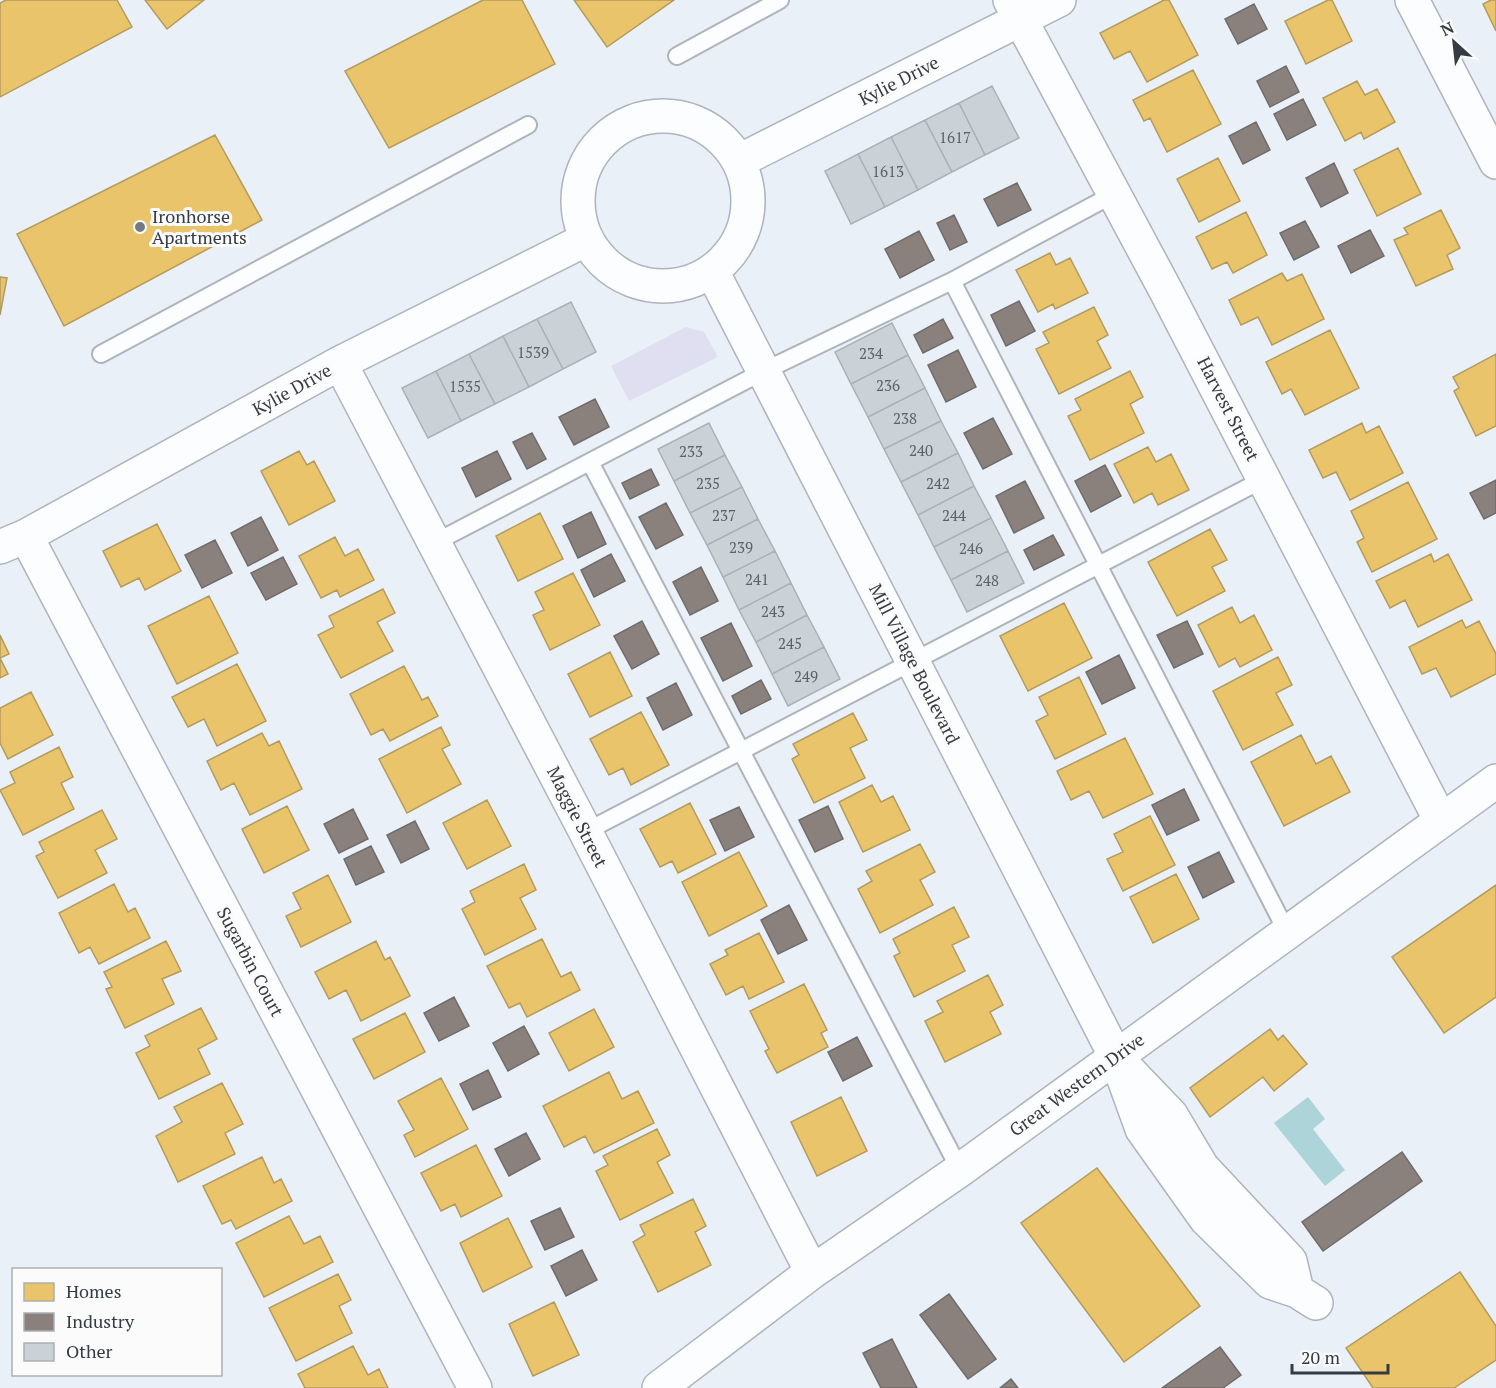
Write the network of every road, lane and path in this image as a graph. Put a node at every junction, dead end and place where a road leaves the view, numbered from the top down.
1 (780, 0) edge
2 (1059, 0) edge
3 (1412, 0) edge
4 (1015, 10) edge
5 (676, 56) dead end
6 (528, 125) dead end
7 (739, 161) junction
8 (1496, 162) edge
9 (1114, 194) junction
10 (587, 239) junction
11 (712, 271) junction
12 (952, 281) junction
13 (101, 354) dead end
14 (340, 363) junction
15 (764, 371) junction
16 (590, 462) junction
17 (1264, 479) junction
18 (13, 541) edge
19 (434, 543) junction
20 (1098, 565) junction
21 (912, 661) junction
22 (740, 750) junction
23 (1496, 781) edge
24 (1441, 821) junction
25 (585, 832) junction
26 (1287, 932) junction
27 (1116, 1056) junction
28 (960, 1170) junction
29 (812, 1272) junction
30 (1307, 1297) dead end
31 (475, 1388) edge
32 (659, 1388) edge

1 - 5 lane
2 - 4 street, Kylie Drive
3 - 8 street
4 - 7 street, Kylie Drive
4 - 9 street, Harvest Street
6 - 13 lane
7 - 10 street
7 - 11 street
9 - 12 lane
9 - 17 street, Harvest Street
10 - 11 street
10 - 14 street, Kylie Drive
11 - 15 street, Mill Village Boulevard
12 - 15 lane
12 - 20 lane
14 - 18 street, Kylie Drive
14 - 19 street, Maggie Street
15 - 16 lane
15 - 21 street, Mill Village Boulevard
16 - 19 lane
16 - 22 lane
17 - 20 lane
17 - 24 street, Harvest Street
18 - 31 street, Sugarbin Court
19 - 25 street, Maggie Street
20 - 21 lane
20 - 26 lane
21 - 22 lane
21 - 27 street, Mill Village Boulevard
22 - 25 lane
22 - 28 lane
23 - 24 street, Great Western Drive
24 - 26 street, Great Western Drive
25 - 29 street, Maggie Street
26 - 27 street, Great Western Drive
27 - 28 street, Great Western Drive
27 - 30 street, Mill Village Boulevard
28 - 29 street, Great Western Drive
29 - 32 street, Great Western Drive

